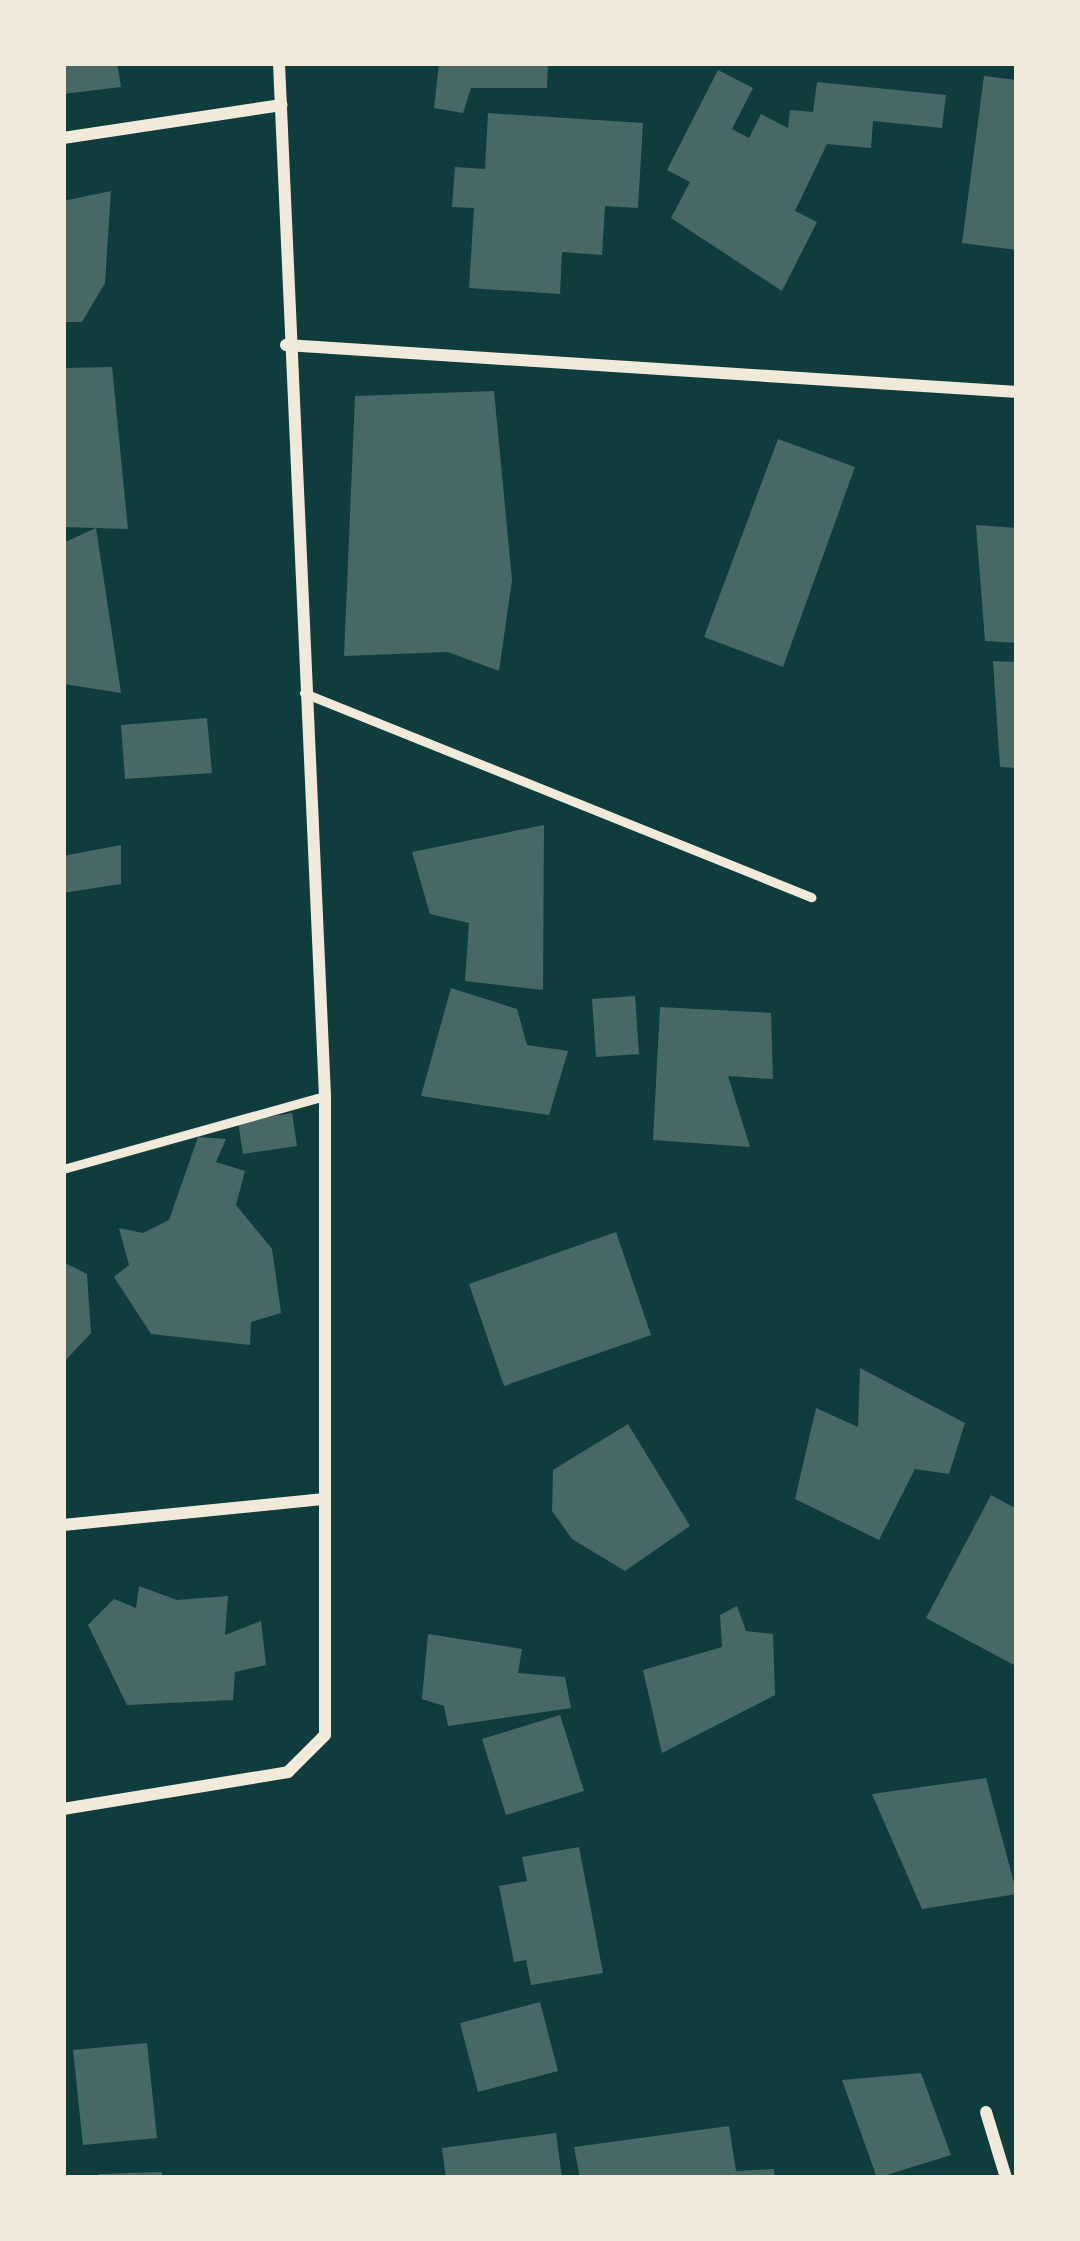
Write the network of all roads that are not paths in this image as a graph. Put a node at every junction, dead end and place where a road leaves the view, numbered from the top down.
1 (279, 63) edge
2 (282, 105) junction
3 (63, 138) edge
4 (286, 345) junction
5 (1017, 392) edge
6 (304, 693) junction
7 (811, 897) dead end
8 (325, 1096) junction
9 (63, 1169) edge
10 (325, 1498) junction
11 (63, 1526) edge
12 (63, 1809) edge
13 (986, 2112) dead end
14 (1006, 2178) edge

1 - 2 street
2 - 3 street
2 - 4 street
4 - 5 street
4 - 6 street
6 - 7 lane
6 - 8 street
8 - 9 lane
8 - 10 street
10 - 11 street
10 - 12 street
13 - 14 street

